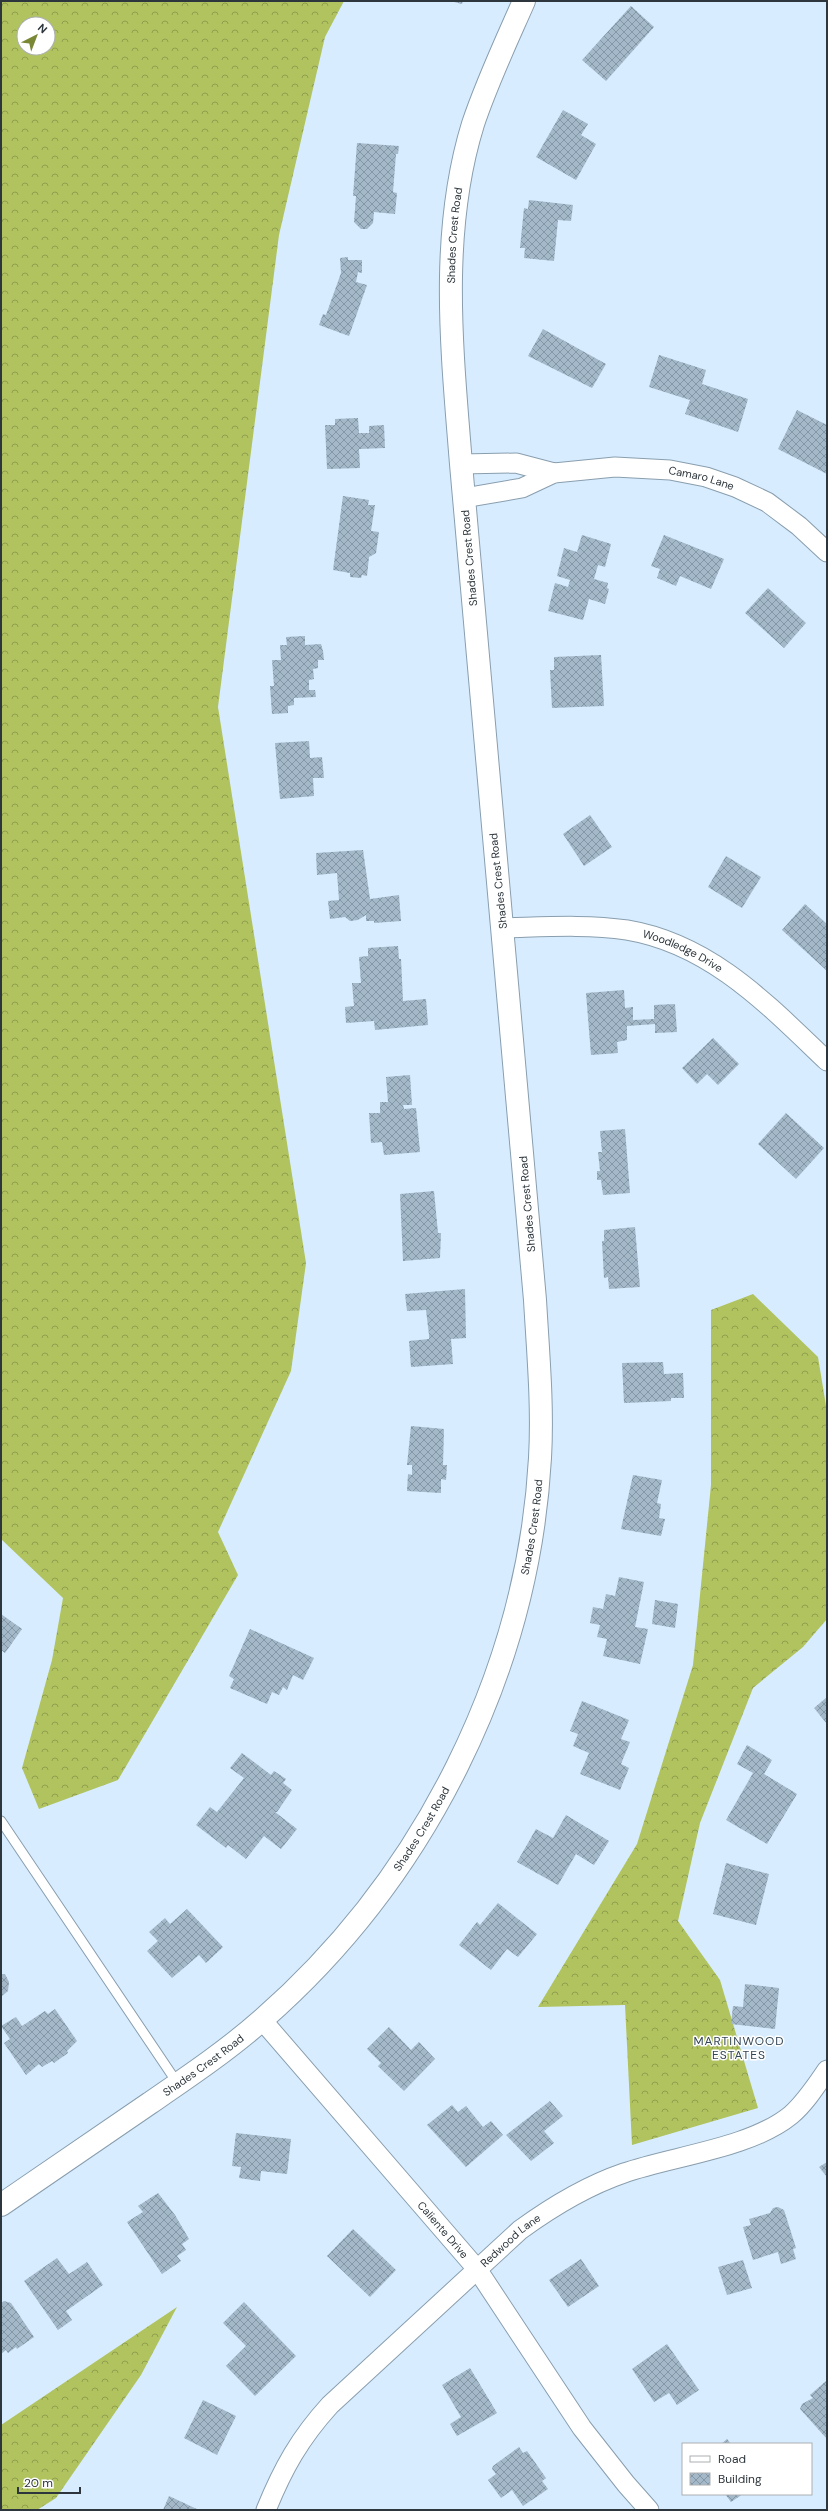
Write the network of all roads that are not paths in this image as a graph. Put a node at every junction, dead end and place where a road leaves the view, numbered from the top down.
1 (524, 1) edge
2 (461, 464) junction
3 (554, 473) junction
4 (464, 498) junction
5 (827, 552) edge
6 (503, 928) junction
7 (827, 1061) edge
8 (1, 1821) edge
9 (262, 2020) junction
10 (827, 2070) edge
11 (178, 2084) junction
12 (1, 2205) edge
13 (477, 2269) junction
14 (266, 2510) edge
15 (649, 2510) edge

1 - 2 street, Shades Crest Road
2 - 3 street, Camaro Lane
2 - 4 street, Shades Crest Road
3 - 4 street, Camaro Lane
3 - 5 street, Camaro Lane
4 - 6 street, Shades Crest Road
6 - 7 street, Woodledge Drive
6 - 9 street, Shades Crest Road
8 - 11 lane
9 - 11 street, Shades Crest Road
9 - 13 street, Caliente Drive
10 - 13 street, Redwood Lane
11 - 12 street, Shades Crest Road
13 - 14 street, Redwood Lane
13 - 15 street, Caliente Drive

